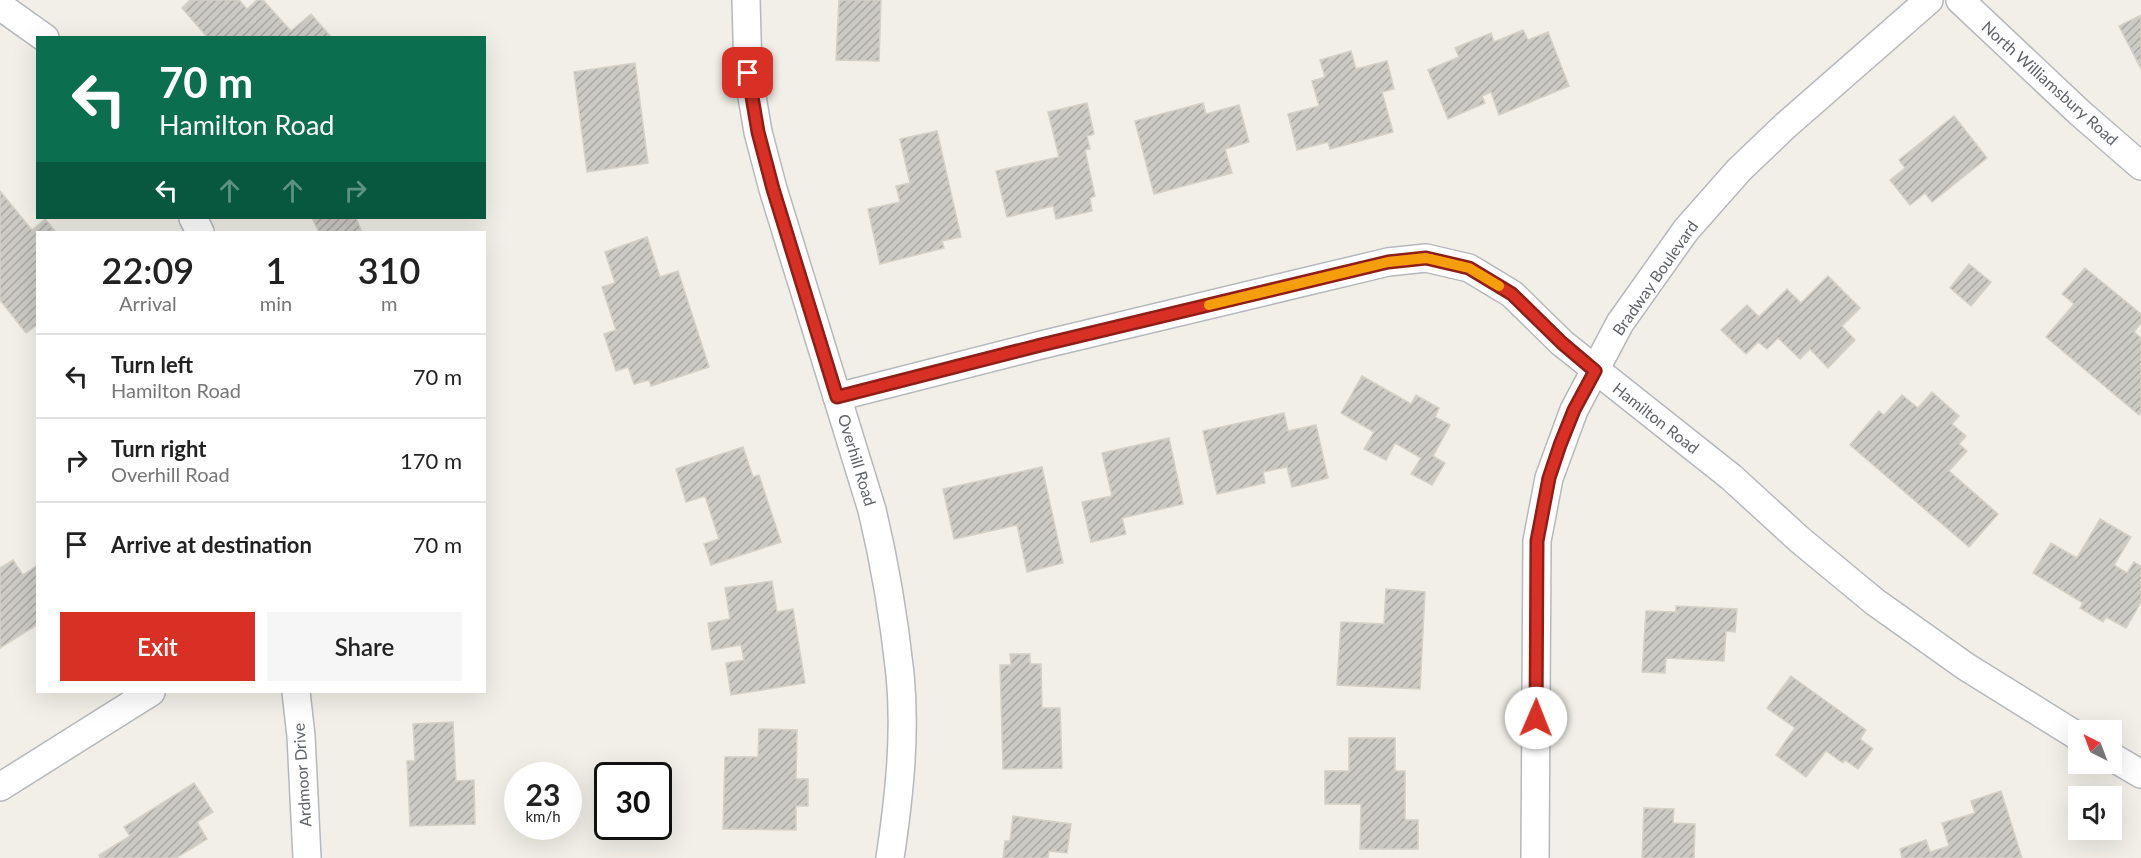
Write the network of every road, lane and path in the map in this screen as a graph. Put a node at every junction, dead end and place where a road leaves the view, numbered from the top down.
1 (746, 0) edge
2 (1929, 0) edge
3 (1960, 0) edge
4 (0, 6) edge
5 (42, 36) edge
6 (2141, 166) edge
7 (1595, 371) junction
8 (837, 397) junction
9 (149, 693) edge
10 (296, 693) edge
11 (2068, 730) edge
12 (2122, 763) edge
13 (2141, 774) edge
14 (0, 787) edge
15 (307, 858) edge
16 (890, 858) edge
17 (1535, 858) edge

1 - 8 street, Overhill Road
2 - 7 street, Bradway Boulevard
3 - 6 street, North Williamsbury Road
4 - 5 street
7 - 8 street, Hamilton Road
7 - 11 street, Hamilton Road
7 - 17 street, Bradway Boulevard
8 - 16 street, Overhill Road
9 - 14 street
10 - 15 street, Ardmoor Drive
12 - 13 street

